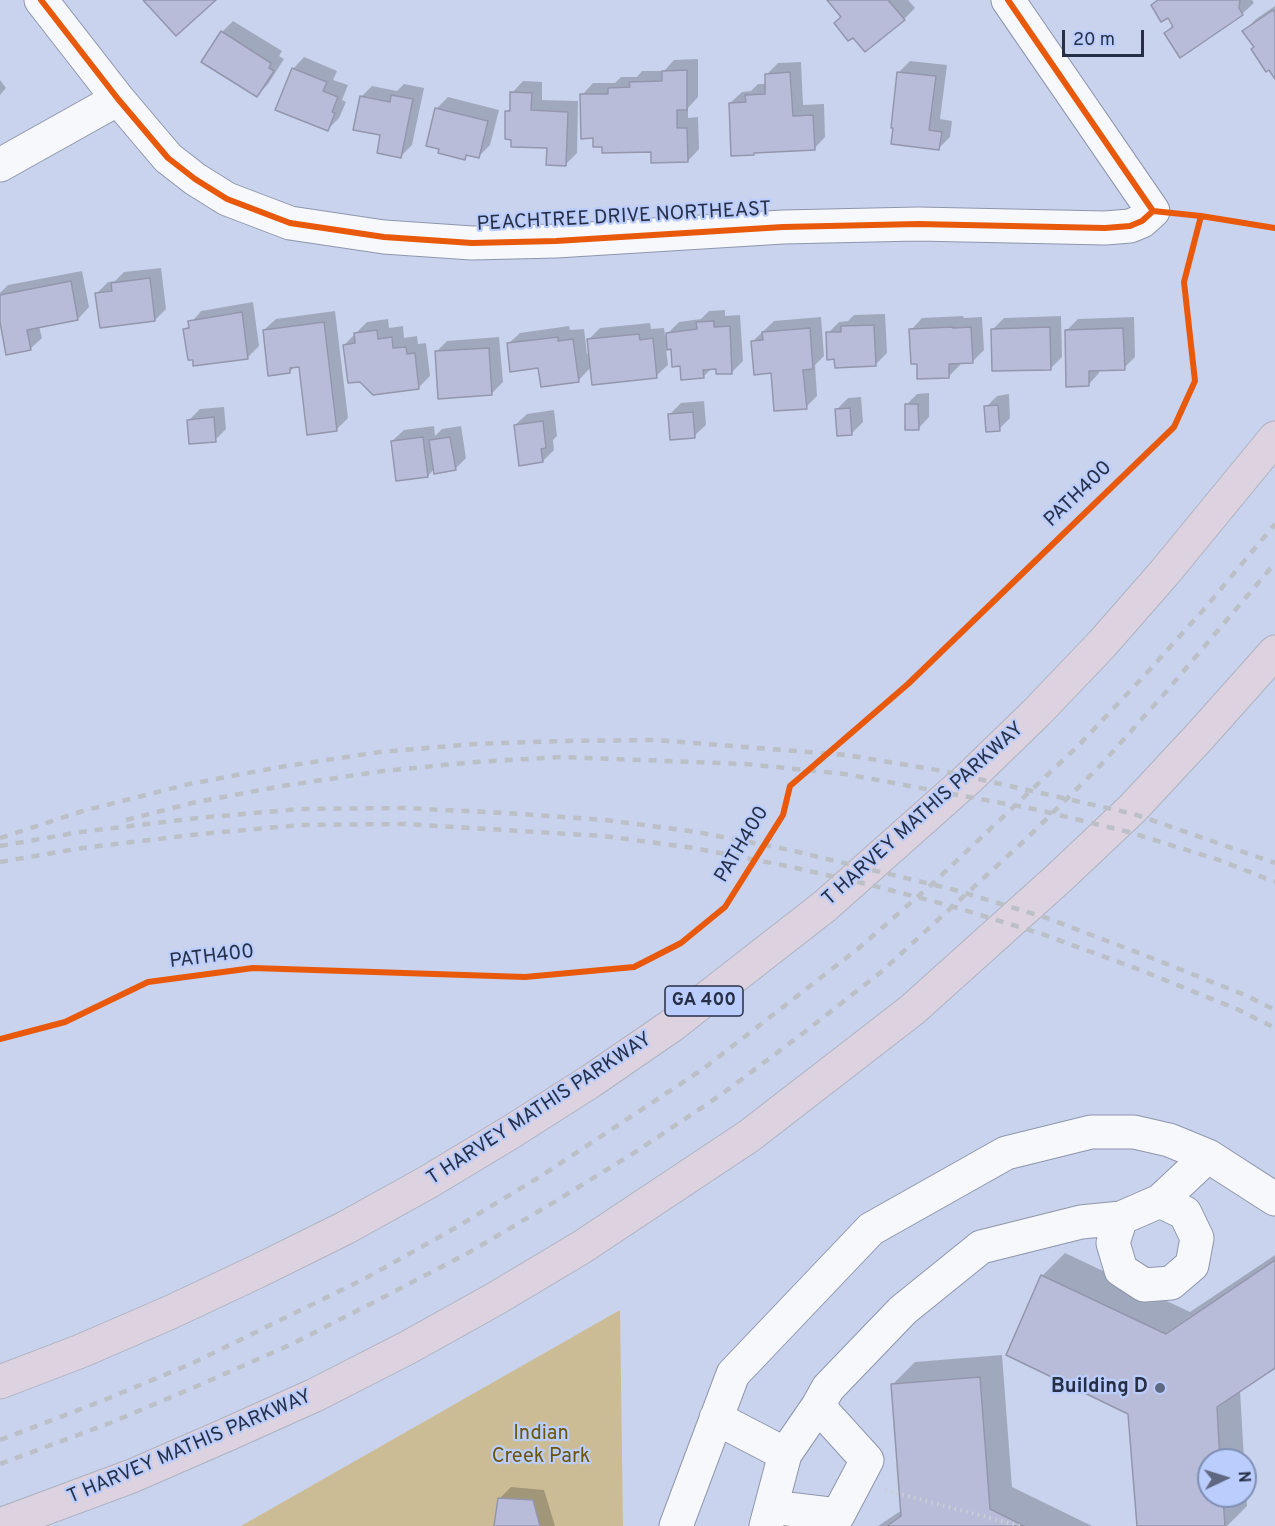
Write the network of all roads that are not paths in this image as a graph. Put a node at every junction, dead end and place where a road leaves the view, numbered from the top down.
1 (41, 0) edge
2 (1008, 0) edge
3 (118, 99) junction
4 (0, 165) edge
5 (1275, 438) edge
6 (1275, 652) edge
7 (1208, 1156) junction
8 (1275, 1199) edge
9 (1160, 1201) junction
10 (1121, 1218) junction
11 (0, 1382) edge
12 (818, 1406) junction
13 (716, 1418) junction
14 (785, 1454) junction
15 (769, 1517) edge
16 (0, 1525) edge
17 (676, 1526) edge

1 - 3 street, PEACHTREE DRIVE NORTHEAST
2 - 3 street, PEACHTREE DRIVE NORTHEAST
3 - 4 street
5 - 11 highway, T HARVEY MATHIS PARKWAY / GA 400
6 - 16 highway, T HARVEY MATHIS PARKWAY
7 - 8 street
7 - 9 street
7 - 13 street
9 - 10 street
9 - 10 street
10 - 12 street
12 - 14 street
12 - 15 street
13 - 14 street
13 - 17 street
14 - 15 street

